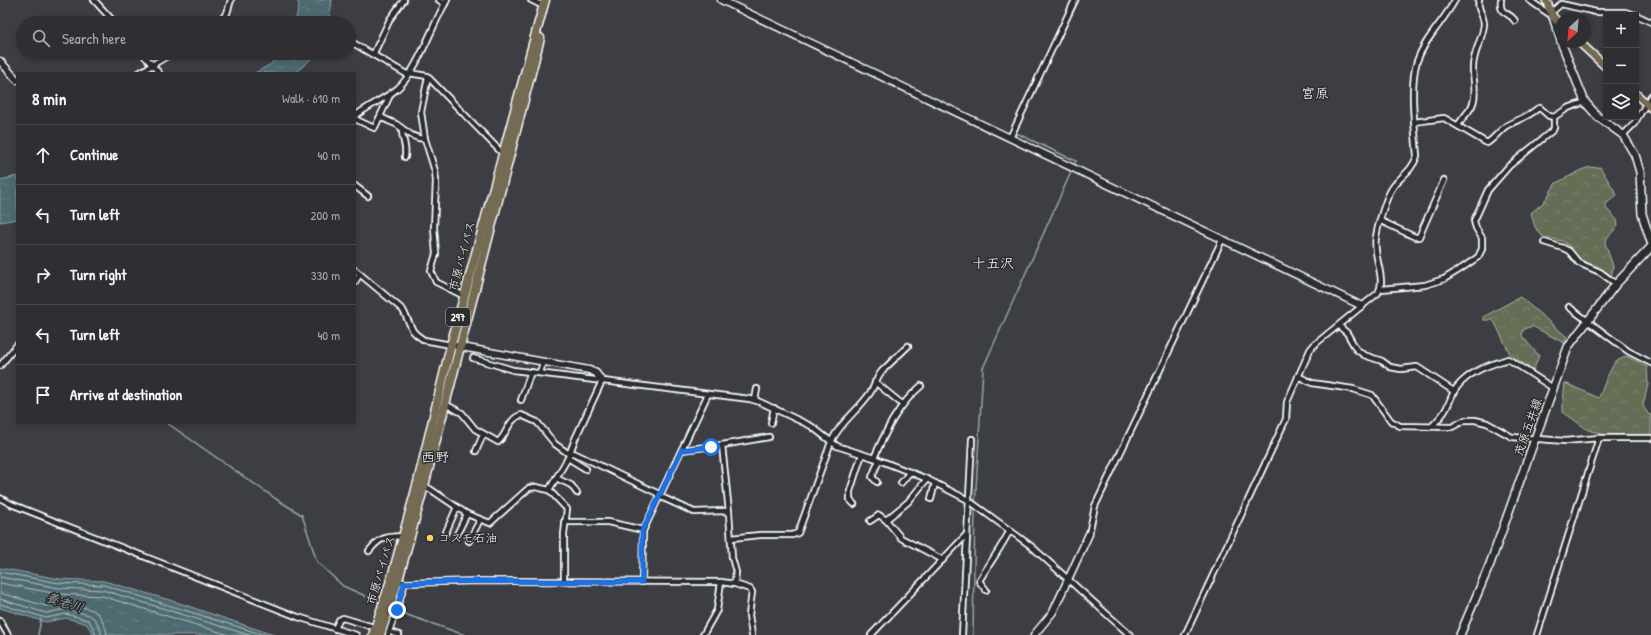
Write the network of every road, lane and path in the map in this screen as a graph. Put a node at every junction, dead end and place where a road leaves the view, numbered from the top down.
1 (94, 0) edge
2 (231, 0) edge
3 (404, 0) edge
4 (439, 0) edge
5 (531, 0) edge
6 (550, 0) edge
7 (721, 0) edge
8 (1075, 0) edge
9 (1455, 0) edge
10 (1479, 0) edge
11 (1501, 0) edge
12 (1529, 0) edge
13 (1546, 0) edge
14 (446, 2) edge
15 (544, 3) edge
16 (1603, 12) edge
17 (1552, 15) junction
18 (109, 16) edge
19 (224, 16) edge
20 (1639, 16) edge
21 (1555, 18) edge
22 (1515, 21) dead end
23 (1651, 22) edge
24 (1555, 24) edge
25 (356, 45) edge
26 (1563, 48) edge
27 (1585, 48) edge
28 (373, 54) junction
29 (148, 60) edge
30 (161, 60) edge
31 (0, 61) edge
32 (1603, 64) edge
33 (153, 65) junction
34 (141, 72) edge
35 (158, 72) edge
36 (408, 74) junction
37 (428, 78) junction
38 (16, 79) edge
39 (391, 92) junction
40 (1651, 96) edge
41 (1639, 97) edge
42 (1584, 102) junction
43 (1649, 106) edge
44 (356, 115) edge
45 (381, 117) junction
46 (1554, 117) junction
47 (356, 119) edge
48 (1414, 122) junction
49 (1458, 126) junction
50 (402, 130) junction
51 (1623, 135) junction
52 (1010, 138) junction
53 (425, 139) junction
54 (505, 156) junction
55 (405, 157) dead end
56 (1444, 180) dead end
57 (356, 187) edge
58 (368, 196) dead end
59 (1381, 221) junction
60 (1222, 240) junction
61 (1544, 242) dead end
62 (1651, 242) edge
63 (356, 271) edge
64 (360, 274) junction
65 (356, 280) edge
66 (1616, 284) junction
67 (1381, 289) junction
68 (464, 296) junction
69 (1362, 306) junction
70 (1569, 307) dead end
71 (1588, 320) junction
72 (1339, 326) junction
73 (16, 346) edge
74 (455, 346) junction
75 (908, 346) dead end
76 (473, 358) dead end
77 (543, 362) junction
78 (1651, 363) edge
79 (0, 366) edge
80 (531, 372) junction
81 (540, 373) junction
82 (1298, 376) junction
83 (602, 381) junction
84 (875, 382) junction
85 (921, 386) dead end
86 (1553, 388) junction
87 (757, 389) dead end
88 (1455, 392) junction
89 (708, 394) junction
90 (521, 400) dead end
91 (755, 400) junction
92 (445, 404) junction
93 (902, 404) junction
94 (774, 408) junction
95 (771, 423) dead end
96 (1432, 426) junction
97 (483, 435) junction
98 (769, 437) dead end
99 (1599, 438) junction
100 (1651, 438) edge
101 (972, 439) dead end
102 (1535, 439) junction
103 (831, 442) junction
104 (722, 445) junction
105 (682, 450) junction
106 (476, 451) dead end
107 (862, 454) junction
108 (569, 455) junction
109 (877, 459) junction
110 (586, 469) dead end
111 (910, 472) junction
112 (556, 478) junction
113 (927, 479) junction
114 (877, 482) dead end
115 (901, 483) dead end
116 (935, 483) junction
117 (424, 486) junction
118 (549, 490) junction
119 (577, 493) dead end
120 (660, 496) junction
121 (0, 498) edge
122 (931, 499) dead end
123 (968, 500) junction
124 (854, 504) dead end
125 (457, 507) junction
126 (728, 512) junction
127 (468, 514) junction
128 (480, 520) junction
129 (886, 520) junction
130 (870, 521) dead end
131 (564, 522) junction
132 (643, 530) junction
133 (1010, 530) junction
134 (446, 532) dead end
135 (457, 534) dead end
136 (967, 534) junction
137 (1089, 534) joint
138 (403, 536) junction
139 (731, 538) junction
140 (469, 541) dead end
141 (369, 552) dead end
142 (943, 560) junction
143 (1068, 580) junction
144 (401, 581) junction
145 (564, 582) junction
146 (642, 582) junction
147 (720, 582) junction
148 (736, 584) junction
149 (986, 590) dead end
150 (0, 621) edge
151 (370, 626) dead end
152 (335, 629) junction
153 (390, 634) edge
154 (8, 635) edge
155 (356, 635) edge
156 (373, 635) edge
157 (380, 635) edge
158 (399, 635) edge
159 (703, 635) edge
160 (752, 635) edge
161 (872, 635) edge
162 (962, 635) edge
163 (1034, 635) edge
164 (1130, 635) edge
165 (1185, 635) edge
166 (1460, 635) edge
167 (1537, 635) edge

1 - 18 street
2 - 19 street
3 - 28 street
4 - 14 street
5 - 15 street
6 - 54 highway, 市原バイパス / 297
7 - 52 street
8 - 52 street
9 - 48 street
10 - 49 street
11 - 22 street
12 - 17 street
13 - 17 main road
14 - 36 street
15 - 54 highway, 市原バイパス / 297
16 - 17 street
17 - 21 main road
17 - 24 main road, 茂原五井線
20 - 23 street
25 - 28 street
26 - 42 main road, 茂原五井線
27 - 32 main road
28 - 36 street
29 - 33 street
30 - 33 street
31 - 38 street
33 - 34 street
33 - 35 street
36 - 37 street
36 - 39 street
37 - 53 street
37 - 54 street
39 - 44 street
39 - 45 street
40 - 43 street
41 - 43 main road
42 - 46 street
42 - 51 main road, 茂原五井線
43 - 51 street
45 - 47 street
45 - 50 street
46 - 49 street
46 - 67 street
48 - 49 street
48 - 59 street
50 - 53 street
50 - 55 street
51 - 62 main road, 茂原五井線
52 - 60 street
53 - 68 street
54 - 68 highway, 市原バイパス / 297
54 - 74 highway, 市原バイパス / 297
56 - 59 street
57 - 58 street
59 - 67 street
60 - 69 street
60 - 137 street
61 - 66 street
62 - 66 main road, 茂原五井線
63 - 64 street
64 - 65 street
64 - 74 street
66 - 71 main road, 茂原五井線
67 - 69 street
68 - 74 highway, 市原バイパス / 297
69 - 72 street
70 - 71 street
71 - 78 street
71 - 86 main road, 茂原五井線
72 - 82 street
72 - 88 street
73 - 79 street
74 - 77 street
74 - 92 highway, 市原バイパス / 297
74 - 138 highway, 市原バイパス / 297
75 - 84 street
76 - 80 street
77 - 81 street
77 - 83 street
80 - 81 street
80 - 90 street
81 - 83 street
82 - 96 street
82 - 165 street
83 - 89 street
83 - 108 street
84 - 93 street
84 - 103 street
85 - 93 street
86 - 88 street
86 - 102 main road, 茂原五井線
87 - 91 street
88 - 96 street
89 - 91 street
89 - 105 street
91 - 94 street
92 - 97 street
92 - 117 highway, 市原バイパス / 297
93 - 109 street
94 - 95 street
94 - 103 street
96 - 102 street
97 - 106 street
97 - 108 street
98 - 104 street
99 - 100 street
99 - 102 street
99 - 167 street
101 - 123 street
102 - 166 main road, 茂原五井線
103 - 107 street
103 - 139 street
104 - 105 street
104 - 126 street
105 - 120 street
107 - 109 street
107 - 124 street
108 - 110 street
108 - 112 street
108 - 120 street
109 - 111 street
109 - 114 street
111 - 113 street
111 - 115 street
112 - 118 street
112 - 119 street
113 - 116 street
113 - 129 street
116 - 122 street
116 - 123 street
117 - 125 street
117 - 144 highway, 市原バイパス / 297
118 - 128 street
118 - 131 street
120 - 126 street
120 - 132 street
121 - 152 street
123 - 133 street
123 - 136 street
125 - 127 street
125 - 134 street
126 - 139 street
127 - 128 street
127 - 135 street
128 - 140 street
129 - 130 street
129 - 142 street
131 - 132 street
131 - 145 street
132 - 146 street
133 - 143 street
133 - 149 street
136 - 142 street
136 - 162 street
137 - 143 street
138 - 141 street
138 - 156 highway, 市原バイパス / 297
139 - 148 street
142 - 161 street
143 - 163 street
143 - 164 street
144 - 145 street
144 - 153 street
144 - 157 highway, 市原バイパス / 297
145 - 146 street
146 - 147 street
147 - 148 street
147 - 159 street
148 - 160 street
150 - 154 street
151 - 152 street
152 - 155 street
153 - 158 street

